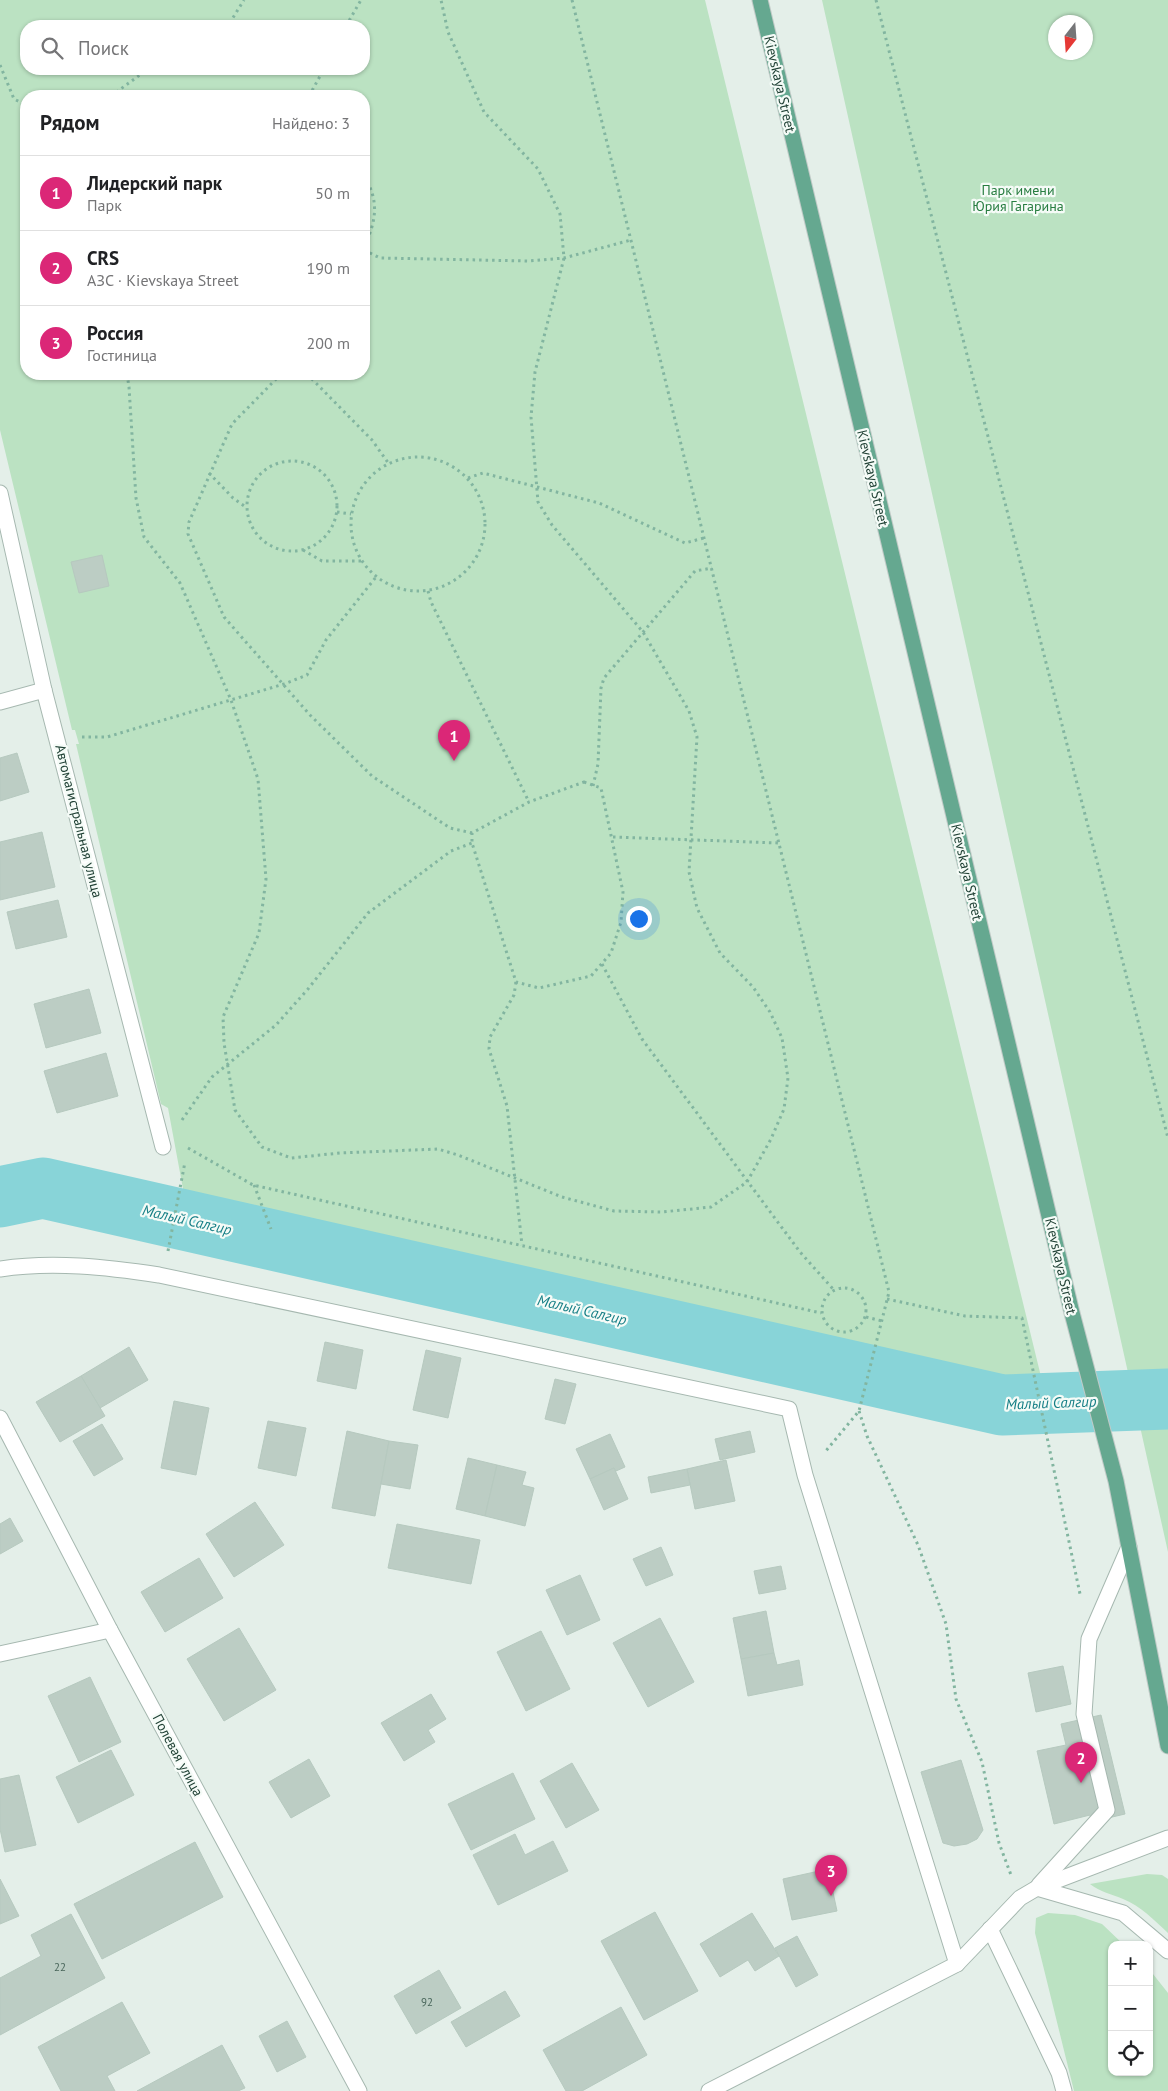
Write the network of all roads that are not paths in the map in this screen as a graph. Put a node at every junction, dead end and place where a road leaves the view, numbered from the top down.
1 (760, 0) edge
2 (0, 493) edge
3 (44, 690) junction
4 (0, 702) edge
5 (163, 1147) road end
6 (0, 1269) edge
7 (0, 1418) edge
8 (1129, 1548) junction
9 (110, 1630) junction
10 (0, 1654) edge
11 (1168, 1746) edge
12 (1168, 1838) edge
13 (1037, 1888) junction
14 (990, 1929) junction
15 (1168, 1951) edge
16 (957, 1964) junction
17 (359, 2091) edge
18 (709, 2091) edge
19 (1064, 2091) edge

1 - 8 main road, Kievskaya Street
2 - 3 street, Автомагистральная улица
3 - 4 street
3 - 5 street, Автомагистральная улица
6 - 16 street
7 - 9 street, Полевая улица
8 - 11 main road, Kievskaya Street
8 - 13 street
9 - 10 street
9 - 17 street, Полевая улица
12 - 13 street
13 - 14 street
13 - 15 street
14 - 16 street
14 - 19 street
16 - 18 street

